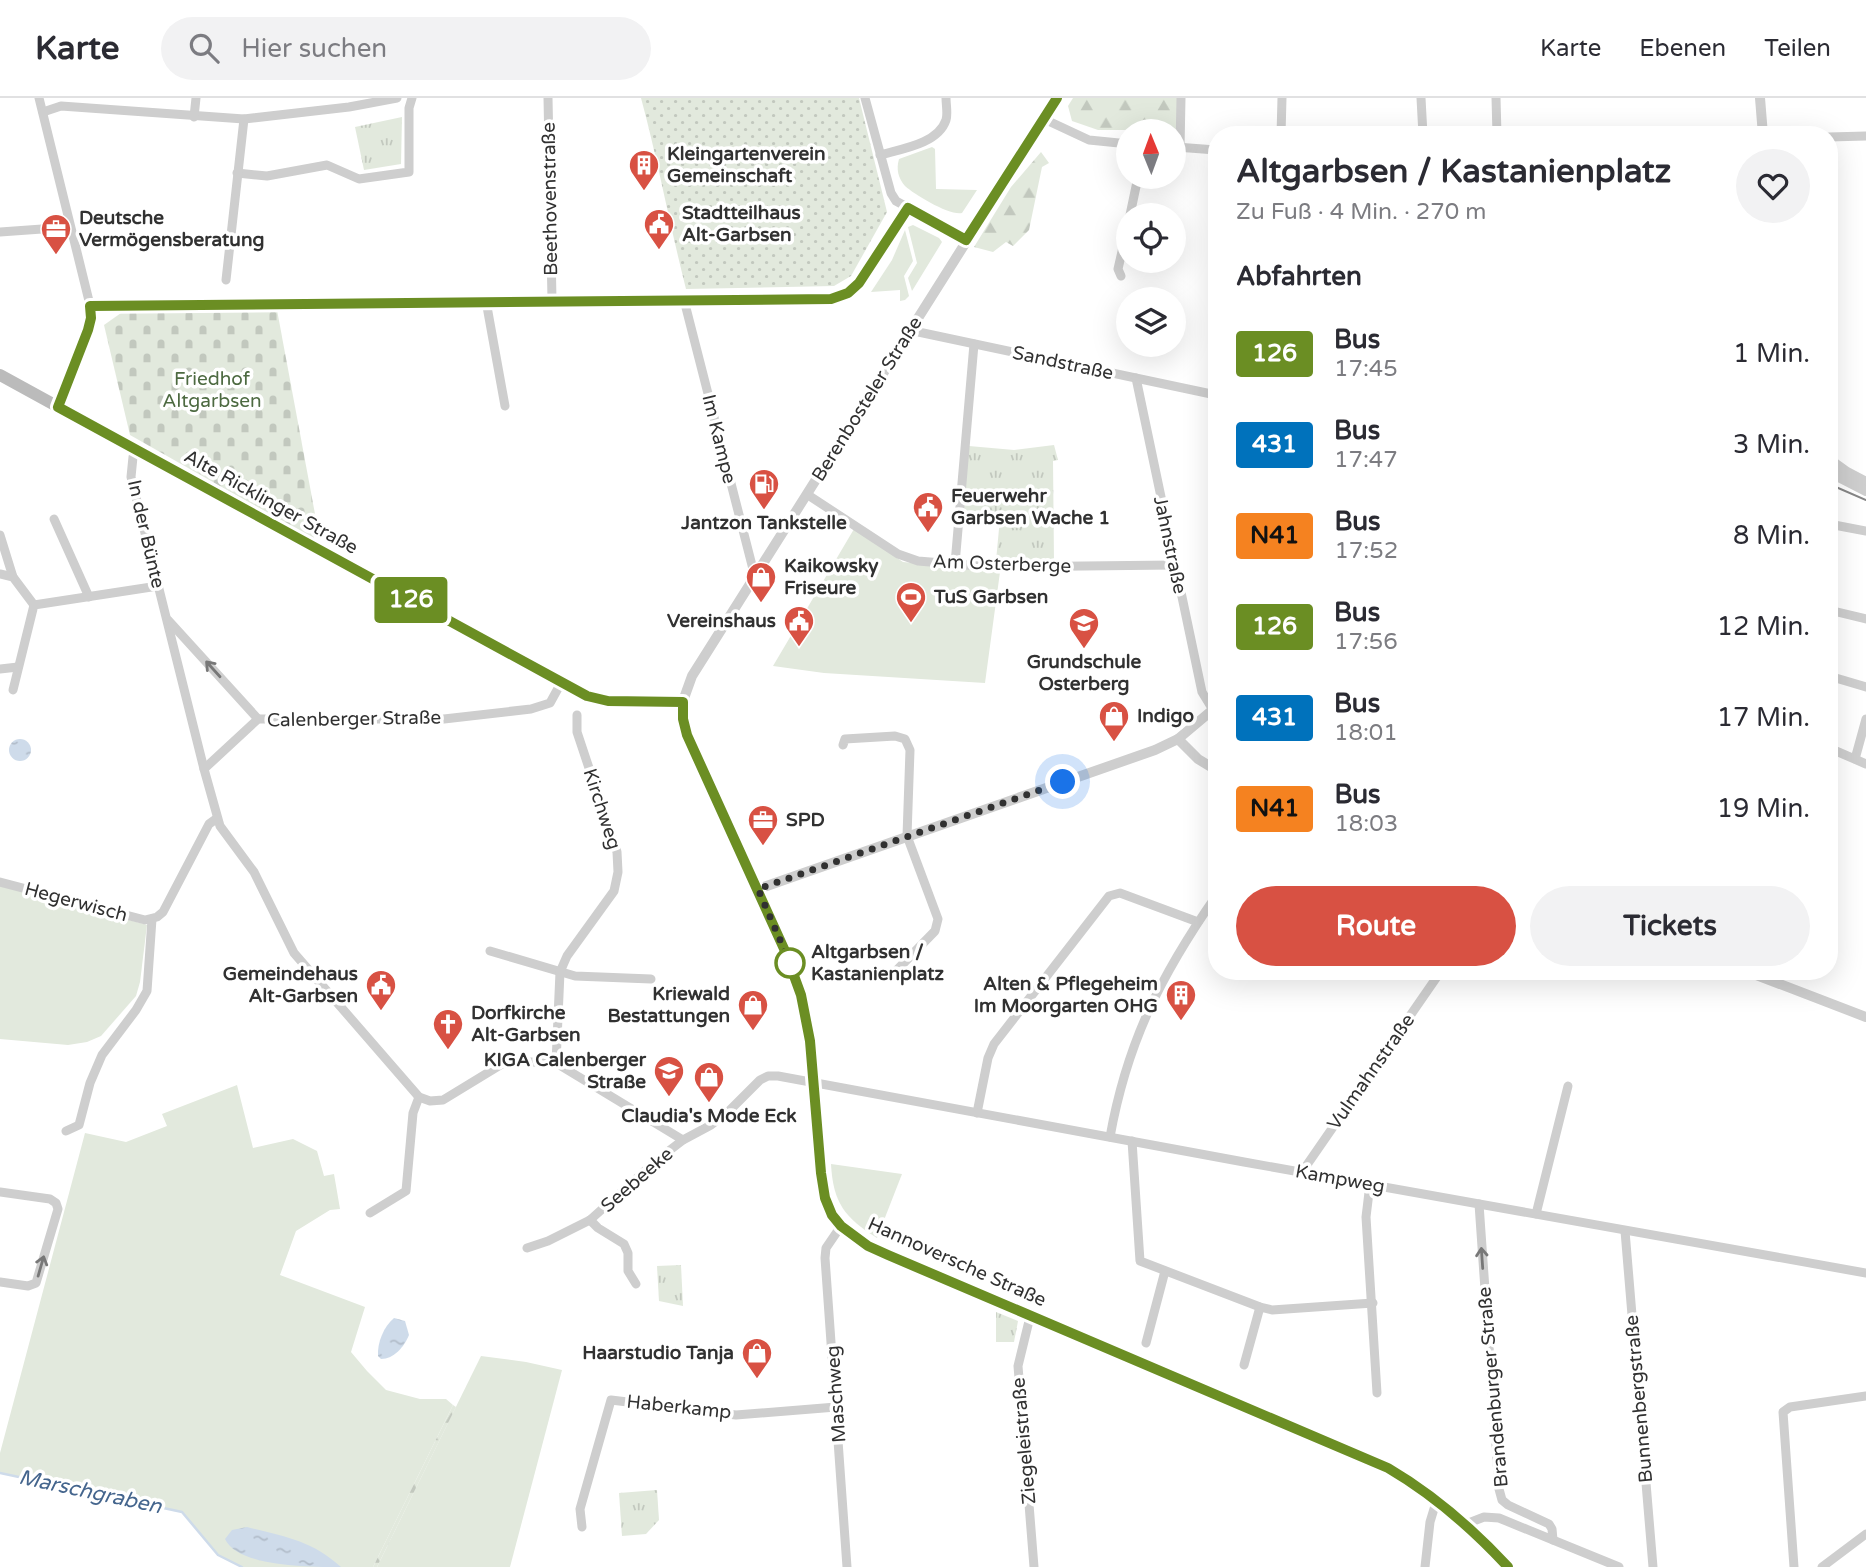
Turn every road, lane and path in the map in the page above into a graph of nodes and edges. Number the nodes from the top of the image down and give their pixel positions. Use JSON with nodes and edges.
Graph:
{"nodes":[{"id":1,"x":39,"y":98,"type":"edge"},
{"id":2,"x":196,"y":98,"type":"edge"},
{"id":3,"x":397,"y":98,"type":"edge"},
{"id":4,"x":412,"y":98,"type":"edge"},
{"id":5,"x":548,"y":98,"type":"edge"},
{"id":6,"x":864,"y":98,"type":"edge"},
{"id":7,"x":946,"y":98,"type":"edge"},
{"id":8,"x":1057,"y":98,"type":"edge"},
{"id":9,"x":1181,"y":98,"type":"edge"},
{"id":10,"x":1282,"y":98,"type":"edge"},
{"id":11,"x":1421,"y":98,"type":"edge"},
{"id":12,"x":1496,"y":98,"type":"edge"},
{"id":13,"x":1760,"y":98,"type":"edge"},
{"id":14,"x":43,"y":112,"type":"junction"},
{"id":15,"x":194,"y":117,"type":"junction"},
{"id":16,"x":244,"y":119,"type":"junction"},
{"id":17,"x":1044,"y":119,"type":"junction"},
{"id":18,"x":1179,"y":119,"type":"edge"},
{"id":19,"x":1282,"y":126,"type":"edge"},
{"id":20,"x":1423,"y":126,"type":"edge"},
{"id":21,"x":1497,"y":126,"type":"edge"},
{"id":22,"x":1762,"y":126,"type":"edge"},
{"id":23,"x":1866,"y":136,"type":"edge"},
{"id":24,"x":1838,"y":137,"type":"edge"},
{"id":25,"x":1116,"y":142,"type":"edge"},
{"id":26,"x":1186,"y":148,"type":"edge"},
{"id":27,"x":1208,"y":150,"type":"edge"},
{"id":28,"x":880,"y":155,"type":"junction"},
{"id":29,"x":237,"y":173,"type":"junction"},
{"id":30,"x":908,"y":208,"type":"junction"},
{"id":31,"x":70,"y":227,"type":"junction"},
{"id":32,"x":0,"y":232,"type":"edge"},
{"id":33,"x":966,"y":240,"type":"junction"},
{"id":34,"x":1120,"y":273,"type":"edge"},
{"id":35,"x":1121,"y":276,"type":"dead end"},
{"id":36,"x":226,"y":280,"type":"dead end"},
{"id":37,"x":552,"y":300,"type":"junction"},
{"id":38,"x":684,"y":300,"type":"junction"},
{"id":39,"x":486,"y":301,"type":"junction"},
{"id":40,"x":90,"y":306,"type":"junction"},
{"id":41,"x":909,"y":330,"type":"junction"},
{"id":42,"x":974,"y":344,"type":"junction"},
{"id":43,"x":0,"y":375,"type":"edge"},
{"id":44,"x":1136,"y":378,"type":"junction"},
{"id":45,"x":1208,"y":393,"type":"edge"},
{"id":46,"x":505,"y":406,"type":"dead end"},
{"id":47,"x":58,"y":407,"type":"junction"},
{"id":48,"x":137,"y":450,"type":"junction"},
{"id":49,"x":1838,"y":466,"type":"edge"},
{"id":50,"x":1838,"y":477,"type":"edge"},
{"id":51,"x":1866,"y":482,"type":"edge"},
{"id":52,"x":1866,"y":491,"type":"edge"},
{"id":53,"x":807,"y":495,"type":"junction"},
{"id":54,"x":54,"y":519,"type":"dead end"},
{"id":55,"x":1838,"y":526,"type":"edge"},
{"id":56,"x":1866,"y":531,"type":"edge"},
{"id":57,"x":0,"y":535,"type":"edge"},
{"id":58,"x":955,"y":564,"type":"junction"},
{"id":59,"x":1174,"y":565,"type":"junction"},
{"id":60,"x":0,"y":574,"type":"edge"},
{"id":61,"x":13,"y":577,"type":"junction"},
{"id":62,"x":754,"y":577,"type":"junction"},
{"id":63,"x":158,"y":586,"type":"junction"},
{"id":64,"x":89,"y":597,"type":"junction"},
{"id":65,"x":34,"y":605,"type":"junction"},
{"id":66,"x":1838,"y":612,"type":"edge"},
{"id":67,"x":167,"y":618,"type":"junction"},
{"id":68,"x":1866,"y":619,"type":"edge"},
{"id":69,"x":18,"y":667,"type":"junction"},
{"id":70,"x":0,"y":669,"type":"edge"},
{"id":71,"x":1838,"y":679,"type":"edge"},
{"id":72,"x":561,"y":683,"type":"junction"},
{"id":73,"x":1866,"y":687,"type":"edge"},
{"id":74,"x":13,"y":691,"type":"dead end"},
{"id":75,"x":1208,"y":700,"type":"edge"},
{"id":76,"x":683,"y":702,"type":"junction"},
{"id":77,"x":1208,"y":713,"type":"edge"},
{"id":78,"x":578,"y":715,"type":"dead end"},
{"id":79,"x":258,"y":719,"type":"junction"},
{"id":80,"x":1866,"y":719,"type":"edge"},
{"id":81,"x":1178,"y":738,"type":"junction"},
{"id":82,"x":843,"y":745,"type":"dead end"},
{"id":83,"x":1838,"y":752,"type":"edge"},
{"id":84,"x":1855,"y":759,"type":"junction"},
{"id":85,"x":1866,"y":764,"type":"edge"},
{"id":86,"x":1208,"y":766,"type":"edge"},
{"id":87,"x":204,"y":769,"type":"junction"},
{"id":88,"x":216,"y":819,"type":"junction"},
{"id":89,"x":908,"y":836,"type":"junction"},
{"id":90,"x":0,"y":882,"type":"edge"},
{"id":91,"x":758,"y":889,"type":"junction"},
{"id":92,"x":1208,"y":908,"type":"edge"},
{"id":93,"x":152,"y":919,"type":"junction"},
{"id":94,"x":1198,"y":922,"type":"junction"},
{"id":95,"x":490,"y":951,"type":"dead end"},
{"id":96,"x":561,"y":972,"type":"junction"},
{"id":97,"x":893,"y":975,"type":"dead end"},
{"id":98,"x":651,"y":979,"type":"dead end"},
{"id":99,"x":1435,"y":980,"type":"edge"},
{"id":100,"x":1769,"y":980,"type":"edge"},
{"id":101,"x":1866,"y":1017,"type":"edge"},
{"id":102,"x":556,"y":1063,"type":"junction"},
{"id":103,"x":814,"y":1083,"type":"junction"},
{"id":104,"x":1568,"y":1086,"type":"dead end"},
{"id":105,"x":419,"y":1097,"type":"junction"},
{"id":106,"x":977,"y":1113,"type":"junction"},
{"id":107,"x":66,"y":1131,"type":"dead end"},
{"id":108,"x":1110,"y":1138,"type":"junction"},
{"id":109,"x":683,"y":1140,"type":"junction"},
{"id":110,"x":1132,"y":1142,"type":"junction"},
{"id":111,"x":1302,"y":1172,"type":"junction"},
{"id":112,"x":1370,"y":1184,"type":"junction"},
{"id":113,"x":0,"y":1192,"type":"edge"},
{"id":114,"x":1479,"y":1204,"type":"junction"},
{"id":115,"x":370,"y":1213,"type":"dead end"},
{"id":116,"x":1536,"y":1214,"type":"junction"},
{"id":117,"x":590,"y":1220,"type":"junction"},
{"id":118,"x":841,"y":1226,"type":"junction"},
{"id":119,"x":1625,"y":1231,"type":"junction"},
{"id":120,"x":527,"y":1248,"type":"dead end"},
{"id":121,"x":1165,"y":1271,"type":"junction"},
{"id":122,"x":1866,"y":1273,"type":"edge"},
{"id":123,"x":0,"y":1282,"type":"edge"},
{"id":124,"x":636,"y":1284,"type":"dead end"},
{"id":125,"x":1373,"y":1303,"type":"junction"},
{"id":126,"x":1260,"y":1307,"type":"junction"},
{"id":127,"x":1030,"y":1317,"type":"junction"},
{"id":128,"x":1146,"y":1343,"type":"dead end"},
{"id":129,"x":1244,"y":1365,"type":"dead end"},
{"id":130,"x":1377,"y":1393,"type":"dead end"},
{"id":131,"x":1866,"y":1396,"type":"edge"},
{"id":132,"x":836,"y":1407,"type":"junction"},
{"id":133,"x":1437,"y":1499,"type":"junction"},
{"id":134,"x":1466,"y":1524,"type":"junction"},
{"id":135,"x":582,"y":1527,"type":"dead end"},
{"id":136,"x":1866,"y":1534,"type":"edge"},
{"id":137,"x":1553,"y":1540,"type":"junction"},
{"id":138,"x":847,"y":1567,"type":"edge"},
{"id":139,"x":1034,"y":1567,"type":"edge"},
{"id":140,"x":1425,"y":1567,"type":"edge"},
{"id":141,"x":1508,"y":1567,"type":"edge"},
{"id":142,"x":1619,"y":1567,"type":"edge"},
{"id":143,"x":1653,"y":1567,"type":"edge"},
{"id":144,"x":1794,"y":1567,"type":"edge"},
{"id":145,"x":1822,"y":1567,"type":"edge"}],
"edges":[{"from":1,"to":14,"type":"street"},
{"from":2,"to":15,"type":"street"},
{"from":3,"to":16,"type":"street"},
{"from":4,"to":29,"type":"street"},
{"from":5,"to":37,"type":"street","name":"Beethovenstraße"},
{"from":6,"to":28,"type":"street"},
{"from":7,"to":28,"type":"street"},
{"from":8,"to":17,"type":"street","name":"Berenbosteler Straße"},
{"from":9,"to":18,"type":"street"},
{"from":10,"to":19,"type":"street"},
{"from":11,"to":20,"type":"street"},
{"from":12,"to":21,"type":"street"},
{"from":13,"to":22,"type":"street"},
{"from":14,"to":15,"type":"street"},
{"from":14,"to":31,"type":"street"},
{"from":15,"to":16,"type":"street"},
{"from":16,"to":29,"type":"street"},
{"from":17,"to":25,"type":"street"},
{"from":17,"to":33,"type":"street","name":"Berenbosteler Straße"},
{"from":23,"to":24,"type":"street"},
{"from":26,"to":27,"type":"street"},
{"from":28,"to":30,"type":"street"},
{"from":29,"to":36,"type":"street"},
{"from":30,"to":33,"type":"street"},
{"from":30,"to":38,"type":"street"},
{"from":31,"to":32,"type":"street"},
{"from":31,"to":40,"type":"street"},
{"from":33,"to":41,"type":"street","name":"Berenbosteler Straße"},
{"from":34,"to":35,"type":"street"},
{"from":37,"to":38,"type":"street"},
{"from":37,"to":39,"type":"street"},
{"from":38,"to":62,"type":"street","name":"Im Kampe"},
{"from":39,"to":40,"type":"street"},
{"from":39,"to":46,"type":"street"},
{"from":40,"to":47,"type":"street"},
{"from":41,"to":42,"type":"street","name":"Sandstraße"},
{"from":41,"to":53,"type":"street","name":"Berenbosteler Straße"},
{"from":42,"to":44,"type":"street","name":"Sandstraße"},
{"from":42,"to":58,"type":"street"},
{"from":43,"to":47,"type":"main road","name":"Alte Ricklinger Straße"},
{"from":44,"to":45,"type":"street","name":"Sandstraße"},
{"from":44,"to":59,"type":"street","name":"Jahnstraße"},
{"from":47,"to":48,"type":"main road","name":"Alte Ricklinger Straße"},
{"from":48,"to":63,"type":"street","name":"In der Bünte"},
{"from":48,"to":72,"type":"main road","name":"Alte Ricklinger Straße"},
{"from":49,"to":51,"type":"street"},
{"from":50,"to":52,"type":"street"},
{"from":53,"to":58,"type":"street","name":"Am Osterberge"},
{"from":53,"to":62,"type":"street","name":"Berenbosteler Straße"},
{"from":54,"to":64,"type":"street"},
{"from":55,"to":56,"type":"street"},
{"from":57,"to":61,"type":"street"},
{"from":58,"to":59,"type":"street","name":"Am Osterberge"},
{"from":59,"to":75,"type":"street","name":"Jahnstraße"},
{"from":60,"to":61,"type":"street"},
{"from":61,"to":65,"type":"street"},
{"from":62,"to":76,"type":"street","name":"Berenbosteler Straße"},
{"from":63,"to":64,"type":"street"},
{"from":63,"to":67,"type":"street","name":"In der Bünte"},
{"from":64,"to":65,"type":"street"},
{"from":65,"to":69,"type":"street"},
{"from":66,"to":68,"type":"street"},
{"from":79,"to":67,"type":"street","name":"In der Bünte","one_way":true},
{"from":67,"to":87,"type":"street","name":"In der Bünte"},
{"from":69,"to":70,"type":"street"},
{"from":69,"to":74,"type":"street"},
{"from":71,"to":73,"type":"street"},
{"from":72,"to":76,"type":"main road","name":"Alte Ricklinger Straße"},
{"from":72,"to":79,"type":"street","name":"Calenberger Straße"},
{"from":76,"to":91,"type":"main road","name":"Hannoversche Straße"},
{"from":77,"to":81,"type":"street"},
{"from":78,"to":96,"type":"street","name":"Kirchweg"},
{"from":79,"to":87,"type":"street","name":"Calenberger Straße"},
{"from":80,"to":84,"type":"street"},
{"from":81,"to":86,"type":"street"},
{"from":81,"to":89,"type":"street"},
{"from":82,"to":89,"type":"street"},
{"from":83,"to":84,"type":"street"},
{"from":84,"to":85,"type":"street"},
{"from":87,"to":88,"type":"street"},
{"from":88,"to":93,"type":"street","name":"Hegerwisch"},
{"from":88,"to":105,"type":"street"},
{"from":89,"to":91,"type":"street"},
{"from":89,"to":97,"type":"street"},
{"from":90,"to":93,"type":"street","name":"Hegerwisch"},
{"from":91,"to":103,"type":"main road","name":"Hannoversche Straße"},
{"from":92,"to":94,"type":"street"},
{"from":93,"to":107,"type":"street","name":"Hegerwisch"},
{"from":94,"to":106,"type":"street"},
{"from":94,"to":108,"type":"street"},
{"from":95,"to":96,"type":"street"},
{"from":96,"to":98,"type":"street"},
{"from":96,"to":102,"type":"street","name":"Kirchweg"},
{"from":99,"to":111,"type":"street","name":"Vulmahnstraße"},
{"from":100,"to":101,"type":"street"},
{"from":102,"to":105,"type":"street"},
{"from":102,"to":109,"type":"street"},
{"from":103,"to":106,"type":"street","name":"Kampweg"},
{"from":103,"to":109,"type":"street"},
{"from":103,"to":118,"type":"main road","name":"Hannoversche Straße"},
{"from":104,"to":116,"type":"street"},
{"from":105,"to":115,"type":"street"},
{"from":106,"to":108,"type":"street","name":"Kampweg"},
{"from":108,"to":110,"type":"street","name":"Kampweg"},
{"from":109,"to":117,"type":"street","name":"Seebeeke"},
{"from":110,"to":111,"type":"street","name":"Kampweg"},
{"from":110,"to":121,"type":"street"},
{"from":111,"to":112,"type":"street","name":"Kampweg"},
{"from":112,"to":114,"type":"street","name":"Kampweg"},
{"from":112,"to":125,"type":"street"},
{"from":123,"to":113,"type":"street","one_way":true},
{"from":114,"to":116,"type":"street","name":"Kampweg"},
{"from":137,"to":114,"type":"street","name":"Brandenburger Straße","one_way":true},
{"from":116,"to":119,"type":"street","name":"Kampweg"},
{"from":117,"to":120,"type":"street","name":"Seebeeke"},
{"from":117,"to":124,"type":"street","name":"Seebeeke"},
{"from":118,"to":127,"type":"main road","name":"Hannoversche Straße"},
{"from":118,"to":132,"type":"street","name":"Maschweg"},
{"from":119,"to":122,"type":"street","name":"Kampweg"},
{"from":119,"to":143,"type":"street","name":"Bunnenbergstraße"},
{"from":121,"to":126,"type":"street"},
{"from":121,"to":128,"type":"street"},
{"from":125,"to":126,"type":"street"},
{"from":125,"to":130,"type":"street"},
{"from":126,"to":129,"type":"street"},
{"from":127,"to":133,"type":"main road","name":"Hannoversche Straße"},
{"from":127,"to":139,"type":"street","name":"Ziegeleistraße"},
{"from":131,"to":144,"type":"street"},
{"from":132,"to":135,"type":"street","name":"Haberkamp"},
{"from":132,"to":138,"type":"street","name":"Maschweg"},
{"from":133,"to":134,"type":"main road","name":"Hannoversche Straße"},
{"from":133,"to":140,"type":"street"},
{"from":134,"to":137,"type":"street"},
{"from":134,"to":141,"type":"main road","name":"Hannoversche Straße"},
{"from":136,"to":145,"type":"street"},
{"from":137,"to":142,"type":"street"}]}
